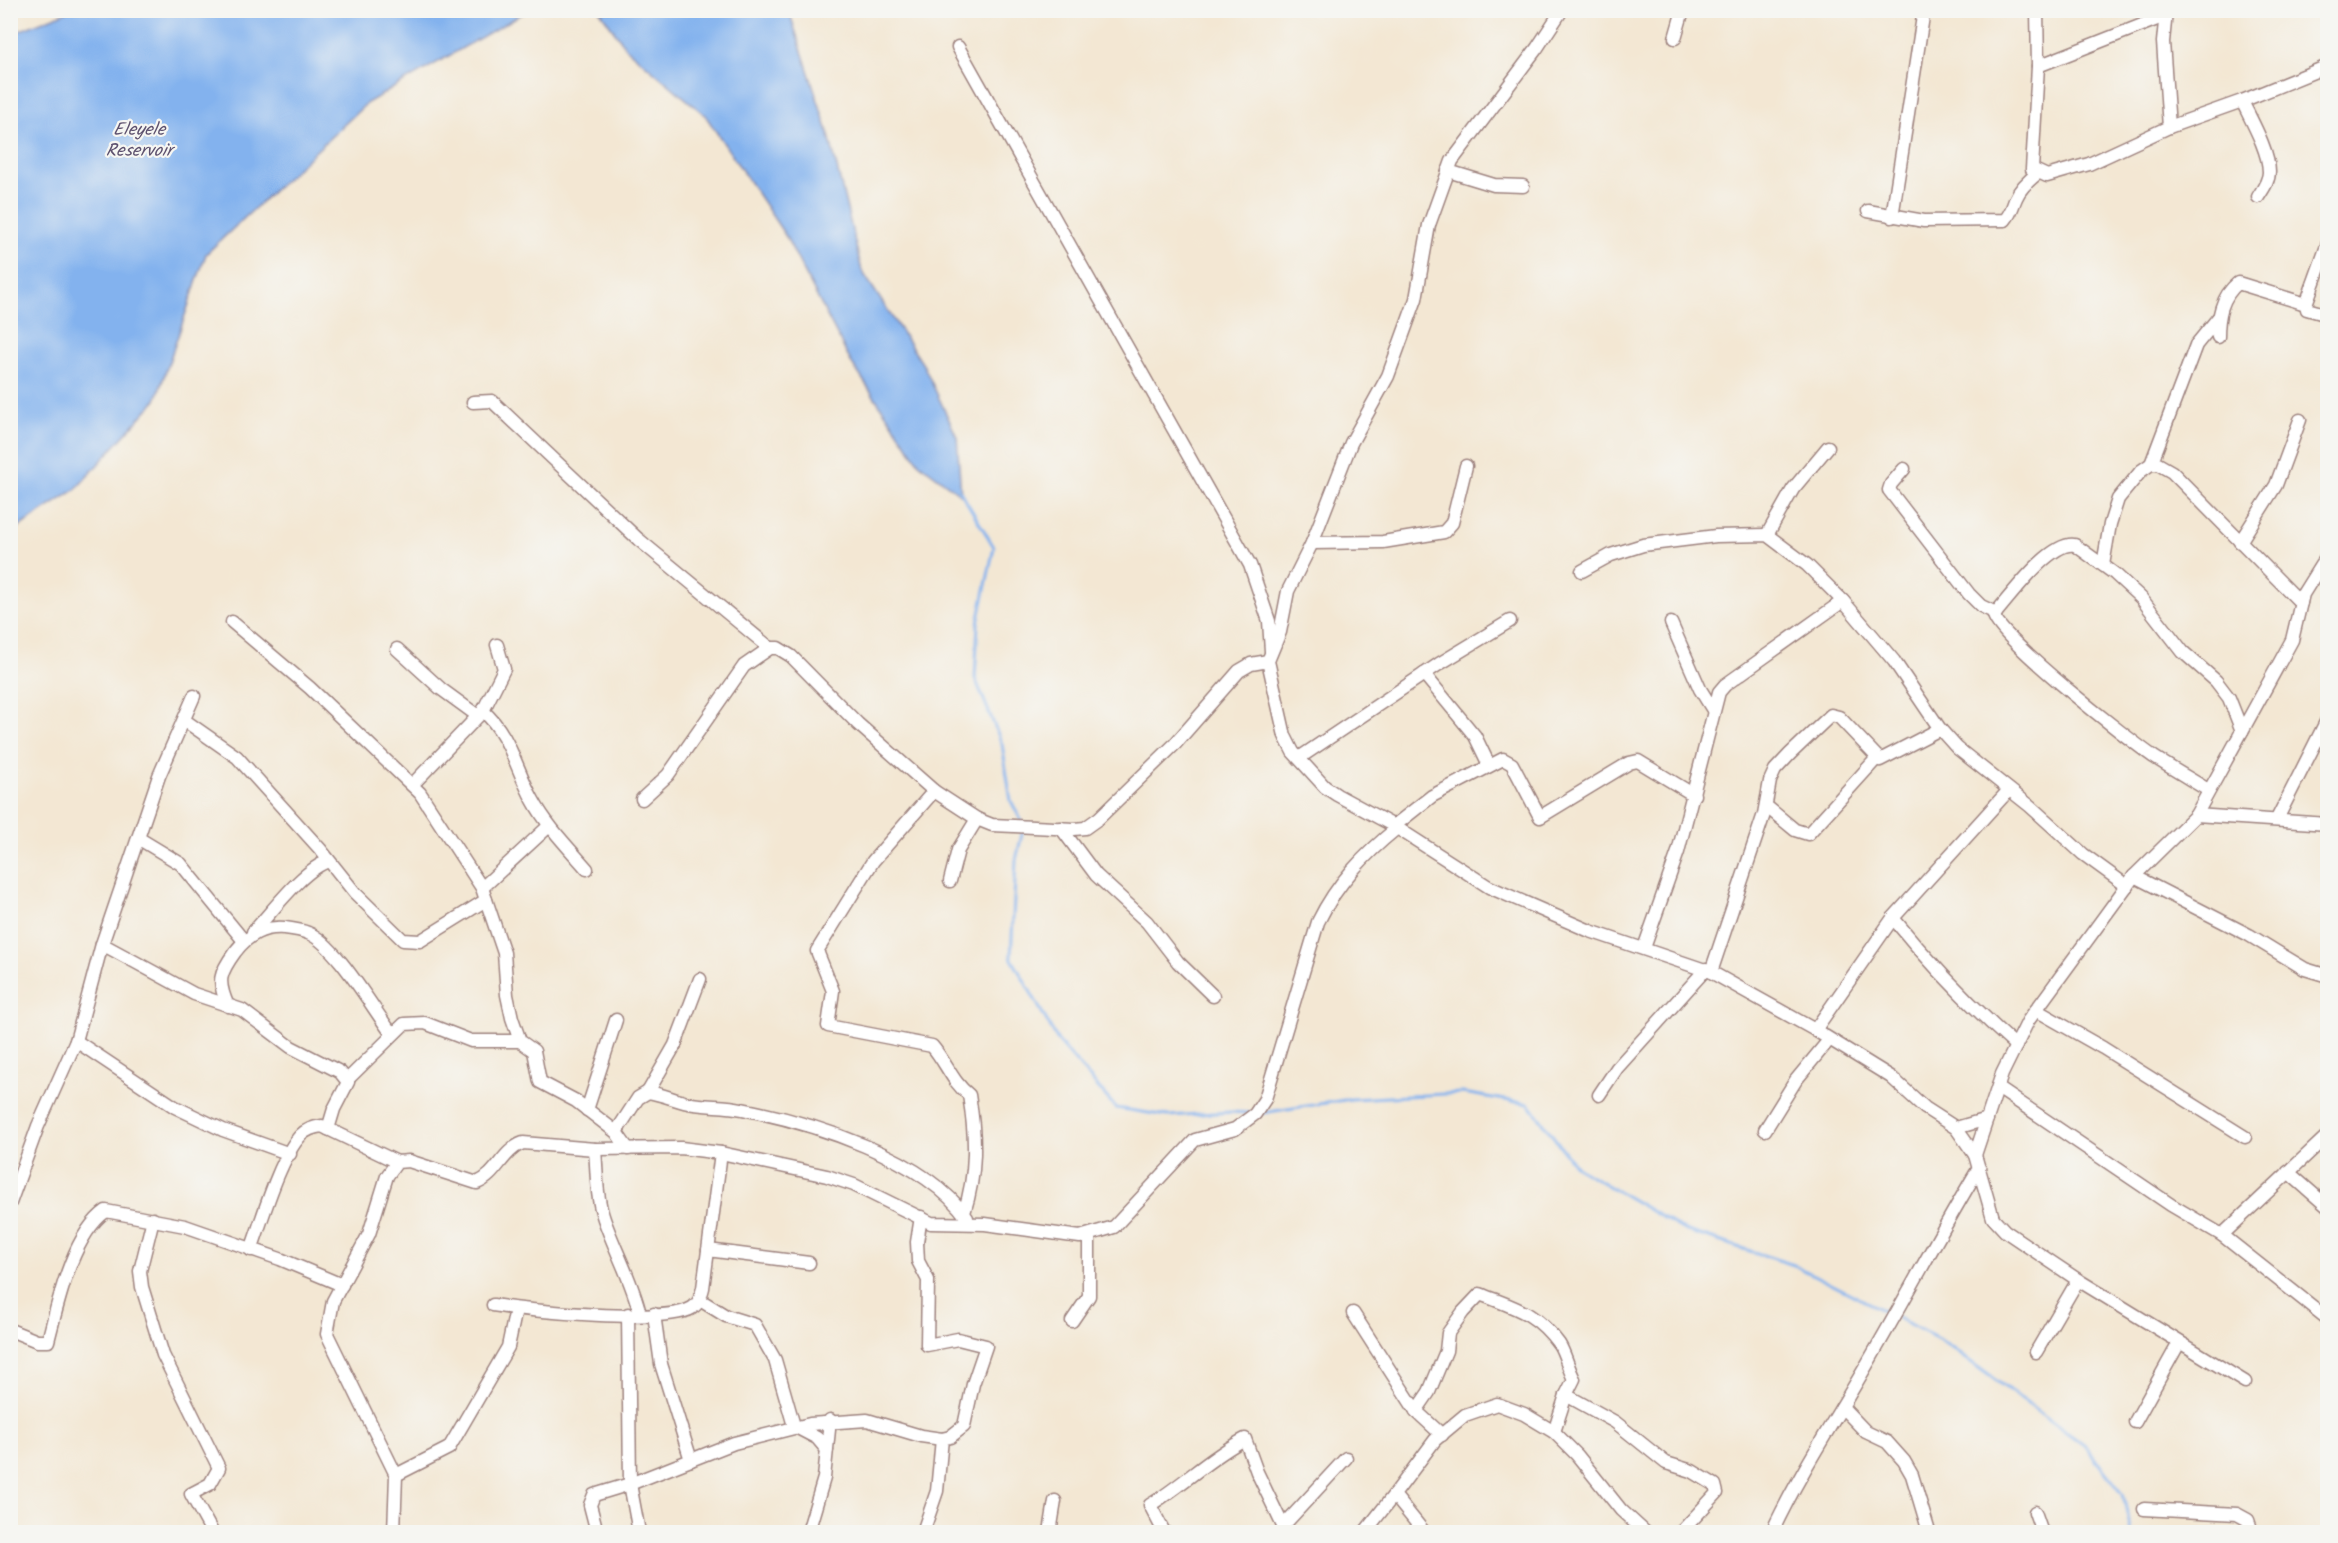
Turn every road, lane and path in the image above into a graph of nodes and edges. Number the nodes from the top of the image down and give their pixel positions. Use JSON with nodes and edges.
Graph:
{"nodes":[{"id":1,"x":1562,"y":10,"type":"edge"},
{"id":2,"x":1683,"y":10,"type":"edge"},
{"id":3,"x":1924,"y":10,"type":"edge"},
{"id":4,"x":2037,"y":10,"type":"edge"},
{"id":5,"x":2166,"y":13,"type":"edge"},
{"id":6,"x":1675,"y":38,"type":"dead end"},
{"id":7,"x":957,"y":47,"type":"dead end"},
{"id":8,"x":2038,"y":66,"type":"junction"},
{"id":9,"x":2328,"y":66,"type":"edge"},
{"id":10,"x":2242,"y":101,"type":"junction"},
{"id":11,"x":2169,"y":127,"type":"junction"},
{"id":12,"x":1448,"y":171,"type":"junction"},
{"id":13,"x":2038,"y":173,"type":"junction"},
{"id":14,"x":1523,"y":186,"type":"dead end"},
{"id":15,"x":2258,"y":197,"type":"dead end"},
{"id":16,"x":1868,"y":211,"type":"dead end"},
{"id":17,"x":1892,"y":217,"type":"junction"},
{"id":18,"x":2328,"y":243,"type":"edge"},
{"id":19,"x":2306,"y":304,"type":"junction"},
{"id":20,"x":2328,"y":315,"type":"edge"},
{"id":21,"x":2218,"y":318,"type":"junction"},
{"id":22,"x":2218,"y":337,"type":"dead end"},
{"id":23,"x":473,"y":402,"type":"dead end"},
{"id":24,"x":2300,"y":420,"type":"dead end"},
{"id":25,"x":1828,"y":447,"type":"dead end"},
{"id":26,"x":2151,"y":464,"type":"junction"},
{"id":27,"x":1466,"y":466,"type":"dead end"},
{"id":28,"x":1904,"y":469,"type":"dead end"},
{"id":29,"x":1767,"y":535,"type":"junction"},
{"id":30,"x":2240,"y":542,"type":"junction"},
{"id":31,"x":1312,"y":543,"type":"junction"},
{"id":32,"x":2328,"y":554,"type":"edge"},
{"id":33,"x":2103,"y":565,"type":"junction"},
{"id":34,"x":1582,"y":571,"type":"dead end"},
{"id":35,"x":2308,"y":586,"type":"junction"},
{"id":36,"x":2289,"y":591,"type":"junction"},
{"id":37,"x":1843,"y":601,"type":"junction"},
{"id":38,"x":2301,"y":603,"type":"junction"},
{"id":39,"x":1996,"y":613,"type":"junction"},
{"id":40,"x":1510,"y":621,"type":"dead end"},
{"id":41,"x":232,"y":622,"type":"dead end"},
{"id":42,"x":1671,"y":623,"type":"dead end"},
{"id":43,"x":497,"y":645,"type":"dead end"},
{"id":44,"x":770,"y":648,"type":"junction"},
{"id":45,"x":397,"y":649,"type":"dead end"},
{"id":46,"x":1270,"y":657,"type":"junction"},
{"id":47,"x":1424,"y":674,"type":"junction"},
{"id":48,"x":194,"y":696,"type":"dead end"},
{"id":49,"x":1713,"y":710,"type":"junction"},
{"id":50,"x":481,"y":714,"type":"junction"},
{"id":51,"x":2328,"y":718,"type":"edge"},
{"id":52,"x":184,"y":720,"type":"junction"},
{"id":53,"x":1940,"y":729,"type":"junction"},
{"id":54,"x":2242,"y":731,"type":"junction"},
{"id":55,"x":1299,"y":758,"type":"junction"},
{"id":56,"x":1877,"y":758,"type":"junction"},
{"id":57,"x":1489,"y":765,"type":"junction"},
{"id":58,"x":412,"y":785,"type":"junction"},
{"id":59,"x":2009,"y":790,"type":"junction"},
{"id":60,"x":2208,"y":790,"type":"junction"},
{"id":61,"x":934,"y":791,"type":"junction"},
{"id":62,"x":1694,"y":795,"type":"junction"},
{"id":63,"x":642,"y":799,"type":"dead end"},
{"id":64,"x":1766,"y":806,"type":"junction"},
{"id":65,"x":2196,"y":814,"type":"junction"},
{"id":66,"x":977,"y":819,"type":"junction"},
{"id":67,"x":2277,"y":819,"type":"junction"},
{"id":68,"x":2328,"y":824,"type":"edge"},
{"id":69,"x":549,"y":826,"type":"junction"},
{"id":70,"x":1396,"y":827,"type":"junction"},
{"id":71,"x":1061,"y":828,"type":"junction"},
{"id":72,"x":138,"y":838,"type":"junction"},
{"id":73,"x":329,"y":861,"type":"junction"},
{"id":74,"x":587,"y":869,"type":"dead end"},
{"id":75,"x":950,"y":881,"type":"dead end"},
{"id":76,"x":2130,"y":881,"type":"junction"},
{"id":77,"x":482,"y":888,"type":"junction"},
{"id":78,"x":486,"y":900,"type":"junction"},
{"id":79,"x":1893,"y":918,"type":"junction"},
{"id":80,"x":247,"y":938,"type":"junction"},
{"id":81,"x":102,"y":944,"type":"junction"},
{"id":82,"x":1644,"y":948,"type":"junction"},
{"id":83,"x":1708,"y":970,"type":"junction"},
{"id":84,"x":2328,"y":976,"type":"edge"},
{"id":85,"x":700,"y":979,"type":"dead end"},
{"id":86,"x":1213,"y":996,"type":"dead end"},
{"id":87,"x":228,"y":1006,"type":"junction"},
{"id":88,"x":2036,"y":1010,"type":"junction"},
{"id":89,"x":616,"y":1020,"type":"dead end"},
{"id":90,"x":1815,"y":1030,"type":"junction"},
{"id":91,"x":392,"y":1034,"type":"junction"},
{"id":92,"x":1829,"y":1040,"type":"junction"},
{"id":93,"x":76,"y":1041,"type":"junction"},
{"id":94,"x":520,"y":1041,"type":"junction"},
{"id":95,"x":2016,"y":1046,"type":"junction"},
{"id":96,"x":347,"y":1080,"type":"junction"},
{"id":97,"x":1998,"y":1088,"type":"junction"},
{"id":98,"x":648,"y":1092,"type":"junction"},
{"id":99,"x":1599,"y":1095,"type":"dead end"},
{"id":100,"x":587,"y":1110,"type":"junction"},
{"id":101,"x":1987,"y":1119,"type":"junction"},
{"id":102,"x":1956,"y":1128,"type":"junction"},
{"id":103,"x":328,"y":1129,"type":"junction"},
{"id":104,"x":1765,"y":1130,"type":"dead end"},
{"id":105,"x":616,"y":1132,"type":"junction"},
{"id":106,"x":2328,"y":1135,"type":"edge"},
{"id":107,"x":2245,"y":1137,"type":"dead end"},
{"id":108,"x":595,"y":1149,"type":"junction"},
{"id":109,"x":628,"y":1149,"type":"junction"},
{"id":110,"x":721,"y":1153,"type":"junction"},
{"id":111,"x":290,"y":1154,"type":"junction"},
{"id":112,"x":1975,"y":1155,"type":"junction"},
{"id":113,"x":396,"y":1162,"type":"junction"},
{"id":114,"x":1979,"y":1167,"type":"junction"},
{"id":115,"x":2288,"y":1172,"type":"junction"},
{"id":116,"x":10,"y":1203,"type":"edge"},
{"id":117,"x":2328,"y":1207,"type":"edge"},
{"id":118,"x":921,"y":1217,"type":"junction"},
{"id":119,"x":153,"y":1219,"type":"junction"},
{"id":120,"x":968,"y":1219,"type":"junction"},
{"id":121,"x":1089,"y":1235,"type":"junction"},
{"id":122,"x":2222,"y":1235,"type":"junction"},
{"id":123,"x":251,"y":1250,"type":"junction"},
{"id":124,"x":708,"y":1250,"type":"junction"},
{"id":125,"x":809,"y":1263,"type":"dead end"},
{"id":126,"x":2078,"y":1280,"type":"junction"},
{"id":127,"x":342,"y":1285,"type":"junction"},
{"id":128,"x":700,"y":1300,"type":"junction"},
{"id":129,"x":493,"y":1305,"type":"dead end"},
{"id":130,"x":516,"y":1309,"type":"junction"},
{"id":131,"x":1353,"y":1313,"type":"dead end"},
{"id":132,"x":634,"y":1314,"type":"junction"},
{"id":133,"x":654,"y":1314,"type":"junction"},
{"id":134,"x":2328,"y":1319,"type":"edge"},
{"id":135,"x":1072,"y":1321,"type":"dead end"},
{"id":136,"x":10,"y":1330,"type":"edge"},
{"id":137,"x":2179,"y":1343,"type":"junction"},
{"id":138,"x":2036,"y":1352,"type":"dead end"},
{"id":139,"x":2245,"y":1382,"type":"dead end"},
{"id":140,"x":1566,"y":1395,"type":"junction"},
{"id":141,"x":1842,"y":1407,"type":"junction"},
{"id":142,"x":1416,"y":1411,"type":"junction"},
{"id":143,"x":830,"y":1420,"type":"junction"},
{"id":144,"x":2135,"y":1422,"type":"dead end"},
{"id":145,"x":794,"y":1426,"type":"junction"},
{"id":146,"x":1554,"y":1432,"type":"junction"},
{"id":147,"x":1442,"y":1434,"type":"junction"},
{"id":148,"x":942,"y":1440,"type":"junction"},
{"id":149,"x":827,"y":1450,"type":"junction"},
{"id":150,"x":1346,"y":1458,"type":"dead end"},
{"id":151,"x":691,"y":1460,"type":"junction"},
{"id":152,"x":396,"y":1475,"type":"junction"},
{"id":153,"x":630,"y":1484,"type":"junction"},
{"id":154,"x":1395,"y":1495,"type":"junction"},
{"id":155,"x":1055,"y":1501,"type":"dead end"},
{"id":156,"x":2144,"y":1509,"type":"dead end"},
{"id":157,"x":2035,"y":1512,"type":"dead end"},
{"id":158,"x":1284,"y":1529,"type":"edge"},
{"id":159,"x":212,"y":1533,"type":"edge"},
{"id":160,"x":394,"y":1533,"type":"edge"},
{"id":161,"x":597,"y":1533,"type":"edge"},
{"id":162,"x":639,"y":1533,"type":"edge"},
{"id":163,"x":808,"y":1533,"type":"edge"},
{"id":164,"x":923,"y":1533,"type":"edge"},
{"id":165,"x":1050,"y":1533,"type":"edge"},
{"id":166,"x":1164,"y":1533,"type":"edge"},
{"id":167,"x":1365,"y":1533,"type":"edge"},
{"id":168,"x":1424,"y":1533,"type":"edge"},
{"id":169,"x":1645,"y":1533,"type":"edge"},
{"id":170,"x":1681,"y":1533,"type":"edge"},
{"id":171,"x":1772,"y":1533,"type":"edge"},
{"id":172,"x":1929,"y":1533,"type":"edge"},
{"id":173,"x":2042,"y":1533,"type":"edge"},
{"id":174,"x":2252,"y":1533,"type":"edge"}],
"edges":[{"from":1,"to":12,"type":"street"},
{"from":2,"to":6,"type":"street"},
{"from":3,"to":17,"type":"street"},
{"from":4,"to":8,"type":"street"},
{"from":5,"to":8,"type":"street"},
{"from":5,"to":11,"type":"street"},
{"from":7,"to":46,"type":"street"},
{"from":8,"to":13,"type":"street"},
{"from":9,"to":10,"type":"street"},
{"from":10,"to":11,"type":"street"},
{"from":10,"to":15,"type":"street"},
{"from":11,"to":13,"type":"street"},
{"from":12,"to":14,"type":"street"},
{"from":12,"to":31,"type":"street"},
{"from":13,"to":17,"type":"street"},
{"from":16,"to":17,"type":"street"},
{"from":18,"to":19,"type":"street"},
{"from":19,"to":20,"type":"street"},
{"from":19,"to":21,"type":"street"},
{"from":21,"to":22,"type":"street"},
{"from":21,"to":26,"type":"street"},
{"from":23,"to":44,"type":"street"},
{"from":24,"to":30,"type":"street"},
{"from":25,"to":29,"type":"street"},
{"from":26,"to":30,"type":"street"},
{"from":26,"to":33,"type":"street"},
{"from":27,"to":31,"type":"street"},
{"from":28,"to":39,"type":"street"},
{"from":29,"to":34,"type":"street"},
{"from":29,"to":37,"type":"street"},
{"from":30,"to":36,"type":"street"},
{"from":31,"to":46,"type":"street"},
{"from":32,"to":35,"type":"street"},
{"from":33,"to":39,"type":"street"},
{"from":33,"to":54,"type":"street"},
{"from":35,"to":36,"type":"street"},
{"from":35,"to":38,"type":"street"},
{"from":36,"to":38,"type":"street"},
{"from":37,"to":49,"type":"street"},
{"from":37,"to":53,"type":"street"},
{"from":38,"to":54,"type":"street"},
{"from":39,"to":60,"type":"street"},
{"from":40,"to":47,"type":"street"},
{"from":41,"to":58,"type":"street"},
{"from":42,"to":49,"type":"street"},
{"from":43,"to":50,"type":"street"},
{"from":44,"to":61,"type":"street"},
{"from":44,"to":63,"type":"street"},
{"from":45,"to":50,"type":"street"},
{"from":46,"to":55,"type":"street"},
{"from":46,"to":71,"type":"street"},
{"from":47,"to":55,"type":"street"},
{"from":47,"to":57,"type":"street"},
{"from":48,"to":52,"type":"street"},
{"from":49,"to":62,"type":"street"},
{"from":50,"to":58,"type":"street"},
{"from":50,"to":69,"type":"street"},
{"from":51,"to":67,"type":"street"},
{"from":52,"to":72,"type":"street"},
{"from":52,"to":73,"type":"street"},
{"from":53,"to":56,"type":"street"},
{"from":53,"to":59,"type":"street"},
{"from":54,"to":60,"type":"street"},
{"from":55,"to":70,"type":"street"},
{"from":56,"to":64,"type":"street"},
{"from":56,"to":64,"type":"street"},
{"from":57,"to":62,"type":"street"},
{"from":57,"to":70,"type":"street"},
{"from":58,"to":77,"type":"street"},
{"from":59,"to":76,"type":"street"},
{"from":59,"to":79,"type":"street"},
{"from":60,"to":65,"type":"street"},
{"from":61,"to":66,"type":"street"},
{"from":61,"to":120,"type":"street"},
{"from":62,"to":82,"type":"street"},
{"from":64,"to":83,"type":"street"},
{"from":65,"to":67,"type":"street"},
{"from":65,"to":76,"type":"street"},
{"from":66,"to":71,"type":"street"},
{"from":66,"to":75,"type":"street"},
{"from":67,"to":68,"type":"street"},
{"from":69,"to":74,"type":"street"},
{"from":69,"to":77,"type":"street"},
{"from":70,"to":82,"type":"street"},
{"from":70,"to":121,"type":"street"},
{"from":71,"to":86,"type":"street"},
{"from":72,"to":80,"type":"street"},
{"from":72,"to":81,"type":"street"},
{"from":73,"to":78,"type":"street"},
{"from":73,"to":80,"type":"street"},
{"from":76,"to":84,"type":"street"},
{"from":76,"to":88,"type":"street"},
{"from":77,"to":78,"type":"street"},
{"from":78,"to":94,"type":"street"},
{"from":79,"to":90,"type":"street"},
{"from":79,"to":95,"type":"street"},
{"from":80,"to":87,"type":"street"},
{"from":80,"to":91,"type":"street"},
{"from":81,"to":87,"type":"street"},
{"from":81,"to":93,"type":"street"},
{"from":82,"to":83,"type":"street"},
{"from":83,"to":90,"type":"street"},
{"from":83,"to":99,"type":"street"},
{"from":85,"to":98,"type":"street"},
{"from":87,"to":96,"type":"street"},
{"from":88,"to":95,"type":"street"},
{"from":88,"to":107,"type":"street"},
{"from":89,"to":100,"type":"street"},
{"from":90,"to":92,"type":"street"},
{"from":91,"to":94,"type":"street"},
{"from":91,"to":96,"type":"street"},
{"from":92,"to":102,"type":"street"},
{"from":92,"to":104,"type":"street"},
{"from":93,"to":111,"type":"street"},
{"from":93,"to":116,"type":"street"},
{"from":94,"to":100,"type":"street"},
{"from":95,"to":97,"type":"street"},
{"from":96,"to":103,"type":"street"},
{"from":97,"to":101,"type":"street"},
{"from":97,"to":122,"type":"street"},
{"from":98,"to":105,"type":"street"},
{"from":98,"to":120,"type":"street"},
{"from":100,"to":105,"type":"street"},
{"from":101,"to":102,"type":"street"},
{"from":101,"to":112,"type":"street"},
{"from":102,"to":112,"type":"street"},
{"from":103,"to":111,"type":"street"},
{"from":103,"to":113,"type":"street"},
{"from":105,"to":109,"type":"street"},
{"from":106,"to":115,"type":"street"},
{"from":108,"to":109,"type":"street"},
{"from":108,"to":113,"type":"street"},
{"from":108,"to":132,"type":"street"},
{"from":109,"to":110,"type":"street"},
{"from":110,"to":118,"type":"street"},
{"from":110,"to":124,"type":"street"},
{"from":111,"to":123,"type":"street"},
{"from":112,"to":114,"type":"street"},
{"from":113,"to":127,"type":"street"},
{"from":114,"to":126,"type":"street"},
{"from":114,"to":141,"type":"street"},
{"from":115,"to":117,"type":"street"},
{"from":115,"to":122,"type":"street"},
{"from":118,"to":120,"type":"street"},
{"from":118,"to":148,"type":"street"},
{"from":119,"to":123,"type":"street"},
{"from":119,"to":136,"type":"street"},
{"from":119,"to":159,"type":"street"},
{"from":120,"to":121,"type":"street"},
{"from":121,"to":135,"type":"street"},
{"from":122,"to":134,"type":"street"},
{"from":123,"to":127,"type":"street"},
{"from":124,"to":125,"type":"street"},
{"from":124,"to":128,"type":"street"},
{"from":126,"to":137,"type":"street"},
{"from":126,"to":138,"type":"street"},
{"from":127,"to":152,"type":"street"},
{"from":128,"to":133,"type":"street"},
{"from":128,"to":145,"type":"street"},
{"from":129,"to":130,"type":"street"},
{"from":130,"to":132,"type":"street"},
{"from":130,"to":152,"type":"street"},
{"from":131,"to":142,"type":"street"},
{"from":132,"to":133,"type":"street"},
{"from":132,"to":153,"type":"street"},
{"from":133,"to":151,"type":"street"},
{"from":137,"to":139,"type":"street"},
{"from":137,"to":144,"type":"street"},
{"from":140,"to":142,"type":"street"},
{"from":140,"to":146,"type":"street"},
{"from":140,"to":170,"type":"street"},
{"from":141,"to":171,"type":"street"},
{"from":141,"to":172,"type":"street"},
{"from":142,"to":147,"type":"street"},
{"from":143,"to":145,"type":"street"},
{"from":143,"to":148,"type":"street"},
{"from":143,"to":149,"type":"street"},
{"from":145,"to":149,"type":"street"},
{"from":145,"to":151,"type":"street"},
{"from":146,"to":147,"type":"street"},
{"from":146,"to":169,"type":"street"},
{"from":147,"to":154,"type":"street"},
{"from":148,"to":164,"type":"street"},
{"from":149,"to":163,"type":"street"},
{"from":150,"to":158,"type":"street"},
{"from":151,"to":153,"type":"street"},
{"from":152,"to":160,"type":"street"},
{"from":153,"to":161,"type":"street"},
{"from":153,"to":162,"type":"street"},
{"from":154,"to":167,"type":"street"},
{"from":154,"to":168,"type":"street"},
{"from":155,"to":165,"type":"street"},
{"from":156,"to":174,"type":"street"},
{"from":157,"to":173,"type":"street"},
{"from":158,"to":166,"type":"street"}]}
